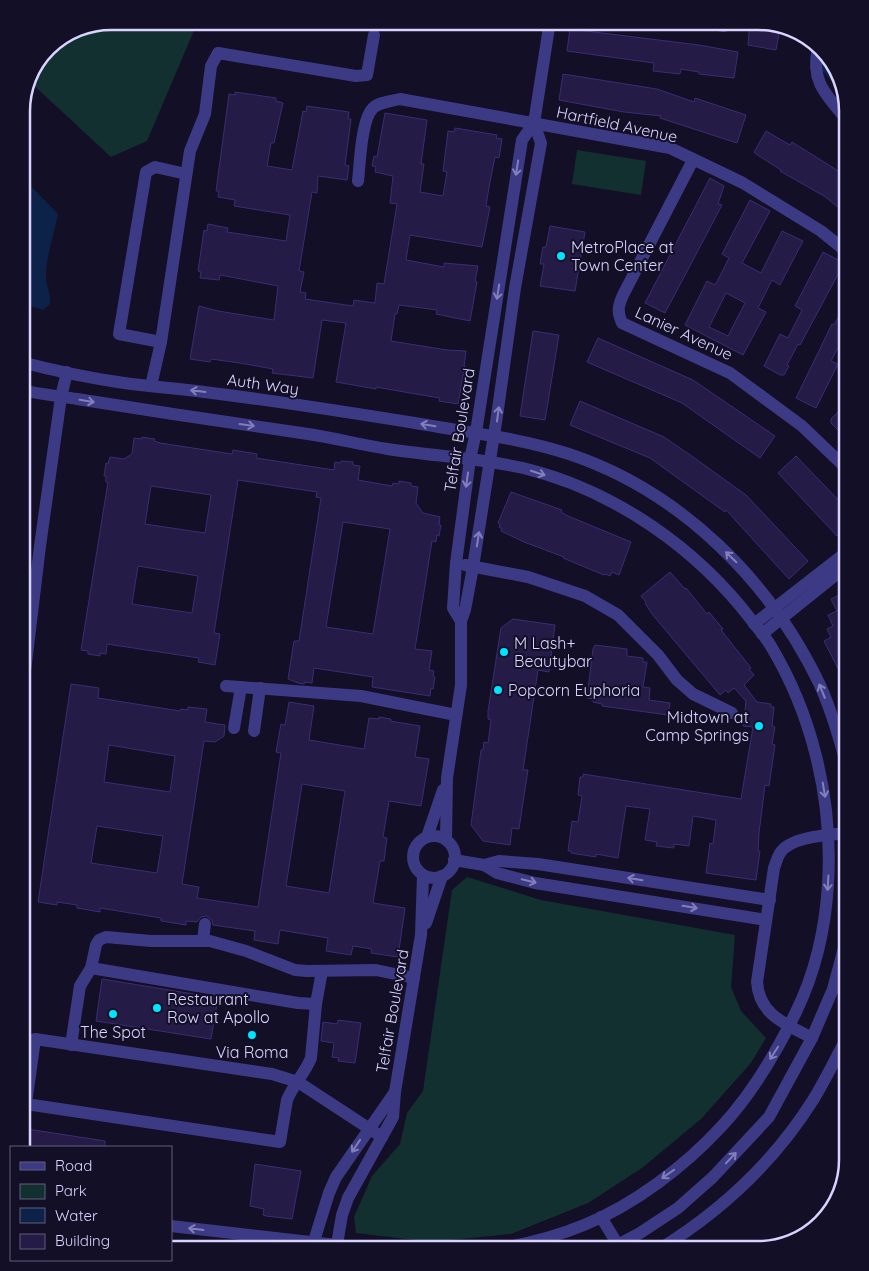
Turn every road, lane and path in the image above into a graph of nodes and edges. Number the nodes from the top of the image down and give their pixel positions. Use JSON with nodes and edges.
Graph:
{"nodes":[{"id":1,"x":549,"y":30,"type":"edge"},
{"id":2,"x":374,"y":35,"type":"dead end"},
{"id":3,"x":816,"y":55,"type":"edge"},
{"id":4,"x":839,"y":111,"type":"edge"},
{"id":5,"x":534,"y":123,"type":"junction"},
{"id":6,"x":693,"y":160,"type":"junction"},
{"id":7,"x":186,"y":174,"type":"junction"},
{"id":8,"x":358,"y":181,"type":"dead end"},
{"id":9,"x":506,"y":243,"type":"junction"},
{"id":10,"x":523,"y":244,"type":"junction"},
{"id":11,"x":839,"y":246,"type":"edge"},
{"id":12,"x":160,"y":342,"type":"junction"},
{"id":13,"x":30,"y":364,"type":"edge"},
{"id":14,"x":67,"y":372,"type":"junction"},
{"id":15,"x":151,"y":386,"type":"junction"},
{"id":16,"x":30,"y":392,"type":"edge"},
{"id":17,"x":60,"y":397,"type":"junction"},
{"id":18,"x":476,"y":432,"type":"junction"},
{"id":19,"x":497,"y":437,"type":"junction"},
{"id":20,"x":470,"y":459,"type":"junction"},
{"id":21,"x":839,"y":461,"type":"edge"},
{"id":22,"x":490,"y":462,"type":"junction"},
{"id":23,"x":839,"y":559,"type":"edge"},
{"id":24,"x":456,"y":563,"type":"junction"},
{"id":25,"x":473,"y":567,"type":"junction"},
{"id":26,"x":839,"y":571,"type":"edge"},
{"id":27,"x":778,"y":613,"type":"junction"},
{"id":28,"x":461,"y":621,"type":"junction"},
{"id":29,"x":758,"y":629,"type":"junction"},
{"id":30,"x":30,"y":630,"type":"edge"},
{"id":31,"x":226,"y":686,"type":"dead end"},
{"id":32,"x":241,"y":687,"type":"junction"},
{"id":33,"x":260,"y":688,"type":"junction"},
{"id":34,"x":732,"y":713,"type":"dead end"},
{"id":35,"x":456,"y":715,"type":"junction"},
{"id":36,"x":234,"y":728,"type":"dead end"},
{"id":37,"x":254,"y":731,"type":"dead end"},
{"id":38,"x":839,"y":738,"type":"edge"},
{"id":39,"x":447,"y":778,"type":"junction"},
{"id":40,"x":839,"y":834,"type":"edge"},
{"id":41,"x":829,"y":835,"type":"junction"},
{"id":42,"x":427,"y":837,"type":"junction"},
{"id":43,"x":446,"y":840,"type":"junction"},
{"id":44,"x":454,"y":860,"type":"junction"},
{"id":45,"x":484,"y":865,"type":"junction"},
{"id":46,"x":423,"y":875,"type":"junction"},
{"id":47,"x":442,"y":876,"type":"junction"},
{"id":48,"x":770,"y":900,"type":"junction"},
{"id":49,"x":766,"y":920,"type":"junction"},
{"id":50,"x":204,"y":924,"type":"dead end"},
{"id":51,"x":422,"y":935,"type":"junction"},
{"id":52,"x":203,"y":940,"type":"junction"},
{"id":53,"x":839,"y":967,"type":"edge"},
{"id":54,"x":91,"y":968,"type":"junction"},
{"id":55,"x":322,"y":971,"type":"junction"},
{"id":56,"x":414,"y":978,"type":"junction"},
{"id":57,"x":316,"y":1004,"type":"junction"},
{"id":58,"x":789,"y":1026,"type":"junction"},
{"id":59,"x":812,"y":1038,"type":"junction"},
{"id":60,"x":71,"y":1044,"type":"junction"},
{"id":61,"x":839,"y":1052,"type":"edge"},
{"id":62,"x":30,"y":1078,"type":"edge"},
{"id":63,"x":298,"y":1082,"type":"junction"},
{"id":64,"x":395,"y":1092,"type":"junction"},
{"id":65,"x":30,"y":1105,"type":"edge"},
{"id":66,"x":368,"y":1129,"type":"junction"},
{"id":67,"x":382,"y":1138,"type":"junction"},
{"id":68,"x":601,"y":1217,"type":"junction"},
{"id":69,"x":172,"y":1226,"type":"edge"},
{"id":70,"x":285,"y":1241,"type":"edge"},
{"id":71,"x":317,"y":1241,"type":"edge"},
{"id":72,"x":338,"y":1241,"type":"edge"},
{"id":73,"x":530,"y":1241,"type":"edge"},
{"id":74,"x":611,"y":1241,"type":"edge"},
{"id":75,"x":625,"y":1241,"type":"edge"},
{"id":76,"x":671,"y":1241,"type":"edge"}],
"edges":[{"from":1,"to":5,"type":"street","name":"Telfair Boulevard"},
{"from":2,"to":7,"type":"street"},
{"from":3,"to":4,"type":"street"},
{"from":5,"to":6,"type":"street","name":"Hartfield Avenue"},
{"from":5,"to":8,"type":"street","name":"Hartfield Avenue"},
{"from":5,"to":9,"type":"street","name":"Telfair Boulevard","one_way":true},
{"from":5,"to":10,"type":"street","name":"Telfair Boulevard"},
{"from":6,"to":11,"type":"street","name":"Hartfield Avenue"},
{"from":6,"to":21,"type":"street","name":"Lanier Avenue"},
{"from":7,"to":12,"type":"street"},
{"from":7,"to":12,"type":"street"},
{"from":9,"to":10,"type":"street"},
{"from":9,"to":18,"type":"street","name":"Telfair Boulevard","one_way":true},
{"from":19,"to":10,"type":"street","name":"Telfair Boulevard","one_way":true},
{"from":12,"to":15,"type":"street"},
{"from":13,"to":14,"type":"street","name":"Auth Way"},
{"from":14,"to":15,"type":"street","name":"Auth Way"},
{"from":14,"to":17,"type":"street"},
{"from":18,"to":15,"type":"street","name":"Auth Way","one_way":true},
{"from":16,"to":17,"type":"street"},
{"from":17,"to":20,"type":"street","one_way":true},
{"from":17,"to":30,"type":"street"},
{"from":18,"to":19,"type":"street","name":"Auth Way"},
{"from":18,"to":20,"type":"street","name":"Telfair Boulevard"},
{"from":19,"to":22,"type":"street","name":"Telfair Boulevard"},
{"from":27,"to":19,"type":"street","name":"Auth Way","one_way":true},
{"from":20,"to":22,"type":"street"},
{"from":20,"to":24,"type":"street","name":"Telfair Boulevard","one_way":true},
{"from":25,"to":22,"type":"street","name":"Telfair Boulevard","one_way":true},
{"from":22,"to":29,"type":"street","one_way":true},
{"from":23,"to":27,"type":"street"},
{"from":24,"to":25,"type":"street"},
{"from":24,"to":28,"type":"street","name":"Telfair Boulevard"},
{"from":25,"to":28,"type":"street","name":"Telfair Boulevard"},
{"from":25,"to":34,"type":"street"},
{"from":26,"to":27,"type":"street"},
{"from":27,"to":29,"type":"street"},
{"from":38,"to":27,"type":"street","name":"Auth Way","one_way":true},
{"from":28,"to":35,"type":"street","name":"Telfair Boulevard"},
{"from":29,"to":41,"type":"street","one_way":true},
{"from":31,"to":32,"type":"street"},
{"from":32,"to":33,"type":"street"},
{"from":32,"to":36,"type":"street"},
{"from":33,"to":35,"type":"street"},
{"from":33,"to":37,"type":"street"},
{"from":35,"to":39,"type":"street","name":"Telfair Boulevard"},
{"from":39,"to":42,"type":"street","name":"Telfair Boulevard"},
{"from":39,"to":43,"type":"street","name":"Telfair Boulevard"},
{"from":40,"to":41,"type":"street"},
{"from":41,"to":48,"type":"street"},
{"from":41,"to":58,"type":"street","one_way":true},
{"from":42,"to":43,"type":"street"},
{"from":42,"to":46,"type":"street"},
{"from":43,"to":44,"type":"street"},
{"from":44,"to":45,"type":"street"},
{"from":44,"to":47,"type":"street"},
{"from":48,"to":45,"type":"street","one_way":true},
{"from":45,"to":49,"type":"street","one_way":true},
{"from":46,"to":47,"type":"street"},
{"from":46,"to":51,"type":"street","name":"Telfair Boulevard"},
{"from":47,"to":51,"type":"street","name":"Telfair Boulevard"},
{"from":48,"to":49,"type":"street"},
{"from":49,"to":58,"type":"street"},
{"from":50,"to":52,"type":"street"},
{"from":51,"to":56,"type":"street","name":"Telfair Boulevard"},
{"from":52,"to":54,"type":"street"},
{"from":52,"to":55,"type":"street"},
{"from":53,"to":59,"type":"street"},
{"from":54,"to":57,"type":"street"},
{"from":54,"to":60,"type":"street"},
{"from":55,"to":56,"type":"street"},
{"from":55,"to":57,"type":"street"},
{"from":56,"to":64,"type":"street","name":"Telfair Boulevard"},
{"from":57,"to":63,"type":"street"},
{"from":58,"to":59,"type":"street"},
{"from":58,"to":68,"type":"street","one_way":true},
{"from":75,"to":59,"type":"street","one_way":true},
{"from":60,"to":62,"type":"street"},
{"from":60,"to":63,"type":"street"},
{"from":61,"to":76,"type":"street"},
{"from":63,"to":65,"type":"street"},
{"from":63,"to":66,"type":"street"},
{"from":64,"to":66,"type":"street","name":"Telfair Boulevard"},
{"from":64,"to":67,"type":"street","name":"Telfair Boulevard"},
{"from":66,"to":67,"type":"street"},
{"from":66,"to":71,"type":"street","name":"Telfair Boulevard","one_way":true},
{"from":67,"to":72,"type":"street","name":"Telfair Boulevard"},
{"from":68,"to":73,"type":"street"},
{"from":68,"to":74,"type":"street"},
{"from":70,"to":69,"type":"street","one_way":true}]}
